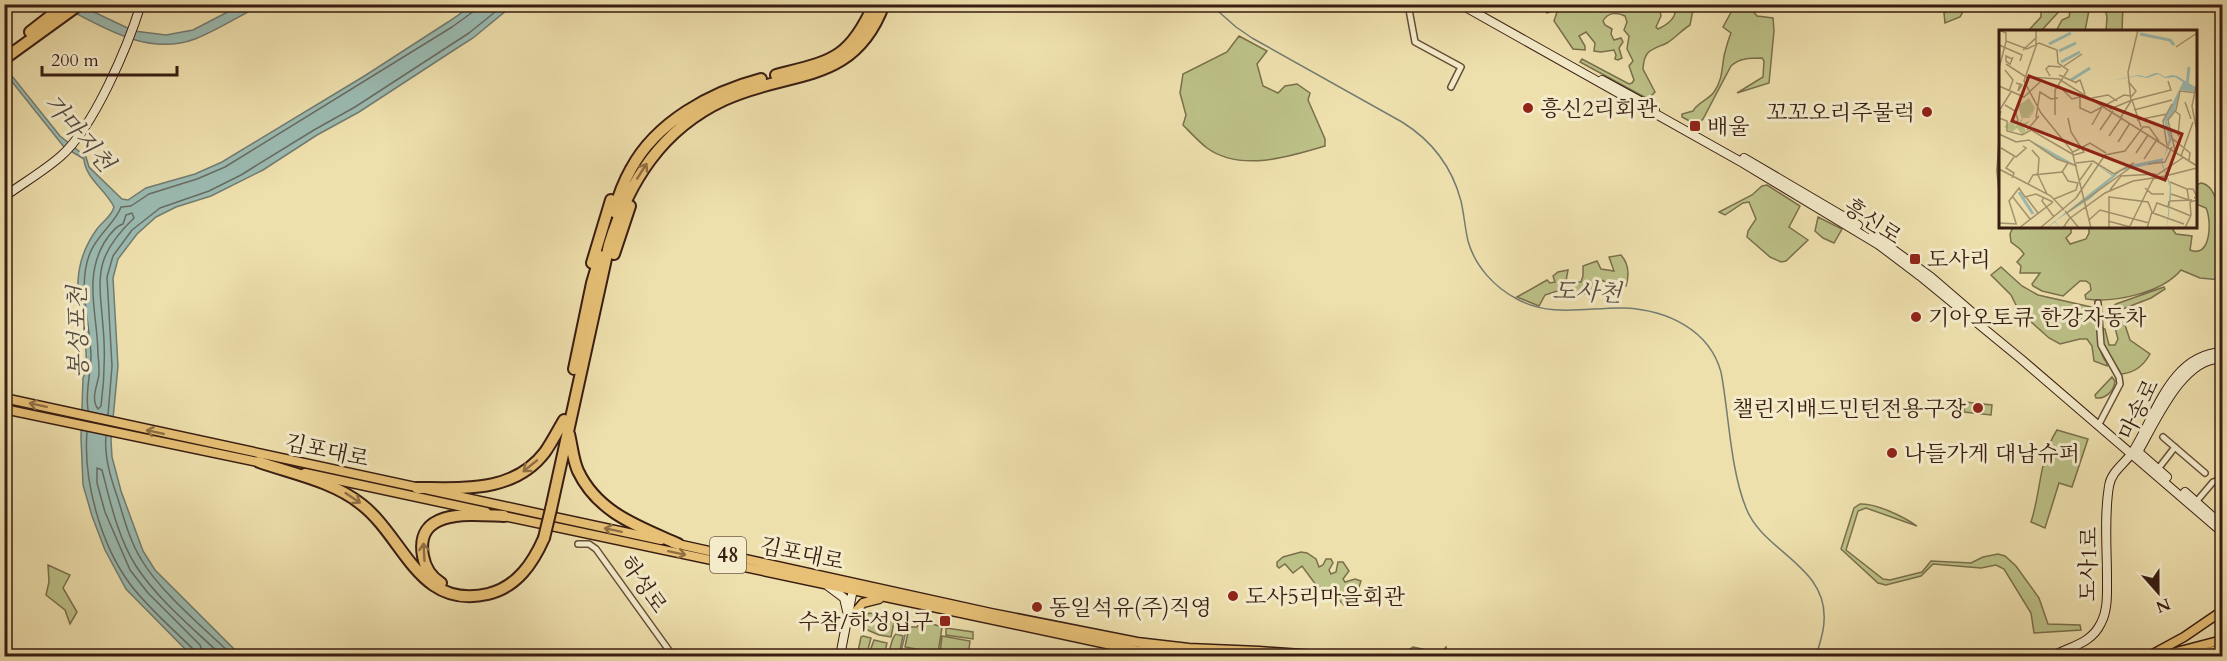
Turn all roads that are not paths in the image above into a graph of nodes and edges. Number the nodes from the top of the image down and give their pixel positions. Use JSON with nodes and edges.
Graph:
{"nodes":[{"id":1,"x":80,"y":4,"type":"edge"},
{"id":2,"x":141,"y":4,"type":"edge"},
{"id":3,"x":874,"y":4,"type":"edge"},
{"id":4,"x":884,"y":4,"type":"edge"},
{"id":5,"x":1408,"y":4,"type":"edge"},
{"id":6,"x":1460,"y":4,"type":"edge"},
{"id":7,"x":1469,"y":4,"type":"edge"},
{"id":8,"x":63,"y":10,"type":"edge"},
{"id":9,"x":5,"y":56,"type":"edge"},
{"id":10,"x":1451,"y":87,"type":"dead end"},
{"id":11,"x":627,"y":187,"type":"junction"},
{"id":12,"x":4,"y":197,"type":"edge"},
{"id":13,"x":2098,"y":303,"type":"dead end"},
{"id":14,"x":2223,"y":352,"type":"edge"},
{"id":15,"x":2223,"y":359,"type":"edge"},
{"id":16,"x":4,"y":398,"type":"edge"},
{"id":17,"x":4,"y":409,"type":"edge"},
{"id":18,"x":2099,"y":423,"type":"junction"},
{"id":19,"x":566,"y":424,"type":"junction"},
{"id":20,"x":128,"y":430,"type":"junction"},
{"id":21,"x":2163,"y":437,"type":"dead end"},
{"id":22,"x":2175,"y":447,"type":"junction"},
{"id":23,"x":2135,"y":451,"type":"junction"},
{"id":24,"x":259,"y":462,"type":"junction"},
{"id":25,"x":2158,"y":469,"type":"junction"},
{"id":26,"x":2205,"y":473,"type":"dead end"},
{"id":27,"x":2223,"y":481,"type":"edge"},
{"id":28,"x":417,"y":488,"type":"junction"},
{"id":29,"x":2196,"y":501,"type":"junction"},
{"id":30,"x":504,"y":516,"type":"junction"},
{"id":31,"x":2223,"y":525,"type":"edge"},
{"id":32,"x":2223,"y":532,"type":"edge"},
{"id":33,"x":542,"y":537,"type":"junction"},
{"id":34,"x":578,"y":544,"type":"dead end"},
{"id":35,"x":678,"y":544,"type":"junction"},
{"id":36,"x":827,"y":585,"type":"junction"},
{"id":37,"x":856,"y":587,"type":"junction"},
{"id":38,"x":893,"y":599,"type":"junction"},
{"id":39,"x":2223,"y":611,"type":"edge"},
{"id":40,"x":849,"y":616,"type":"junction"},
{"id":41,"x":2223,"y":640,"type":"edge"},
{"id":42,"x":2223,"y":649,"type":"edge"},
{"id":43,"x":674,"y":657,"type":"edge"},
{"id":44,"x":841,"y":657,"type":"edge"},
{"id":45,"x":1195,"y":657,"type":"edge"},
{"id":46,"x":1330,"y":657,"type":"edge"},
{"id":47,"x":2054,"y":657,"type":"edge"},
{"id":48,"x":2149,"y":657,"type":"edge"},
{"id":49,"x":2161,"y":657,"type":"edge"},
{"id":50,"x":2190,"y":657,"type":"edge"}],
"edges":[{"from":1,"to":8,"type":"highway"},
{"from":2,"to":12,"type":"main road"},
{"from":3,"to":11,"type":"highway"},
{"from":11,"to":4,"type":"highway","one_way":true},
{"from":5,"to":10,"type":"street"},
{"from":6,"to":18,"type":"main road","name":"흥신로"},
{"from":7,"to":18,"type":"main road","name":"흥신로"},
{"from":8,"to":9,"type":"highway"},
{"from":11,"to":19,"type":"highway"},
{"from":13,"to":18,"type":"street"},
{"from":14,"to":23,"type":"main road","name":"마송로"},
{"from":15,"to":23,"type":"main road","name":"마송로"},
{"from":20,"to":16,"type":"main road","number":"48","one_way":true},
{"from":17,"to":20,"type":"main road","name":"김포대로","number":"48"},
{"from":18,"to":23,"type":"main road","name":"흥신로"},
{"from":19,"to":28,"type":"highway","one_way":true},
{"from":19,"to":33,"type":"highway","bridge":true},
{"from":19,"to":35,"type":"highway"},
{"from":20,"to":24,"type":"main road","name":"김포대로","number":"48"},
{"from":28,"to":20,"type":"main road","name":"김포대로","number":"48","one_way":true},
{"from":21,"to":22,"type":"street"},
{"from":22,"to":25,"type":"street"},
{"from":22,"to":26,"type":"street"},
{"from":23,"to":25,"type":"main road","name":"흥신로"},
{"from":23,"to":32,"type":"main road","name":"흥신로"},
{"from":23,"to":47,"type":"main road","name":"도사1로"},
{"from":24,"to":30,"type":"main road","name":"김포대로","number":"48"},
{"from":24,"to":33,"type":"highway","one_way":true},
{"from":25,"to":29,"type":"main road","name":"흥신로"},
{"from":27,"to":29,"type":"street"},
{"from":35,"to":28,"type":"main road","name":"김포대로","number":"48","one_way":true},
{"from":29,"to":31,"type":"main road","name":"흥신로"},
{"from":33,"to":30,"type":"highway","one_way":true},
{"from":30,"to":36,"type":"main road","name":"김포대로","number":"48","one_way":true},
{"from":34,"to":43,"type":"street","name":"하성로"},
{"from":35,"to":37,"type":"main road","name":"김포대로","number":"48"},
{"from":36,"to":37,"type":"main road","name":"김포대로","number":"48"},
{"from":36,"to":40,"type":"main road"},
{"from":37,"to":38,"type":"main road","name":"김포대로","number":"48"},
{"from":37,"to":40,"type":"main road"},
{"from":37,"to":46,"type":"main road","name":"김포대로","number":"48"},
{"from":38,"to":40,"type":"main road"},
{"from":38,"to":45,"type":"main road","name":"김포대로","number":"48"},
{"from":39,"to":48,"type":"main road"},
{"from":40,"to":44,"type":"main road"},
{"from":41,"to":49,"type":"main road"},
{"from":42,"to":50,"type":"main road"}]}
